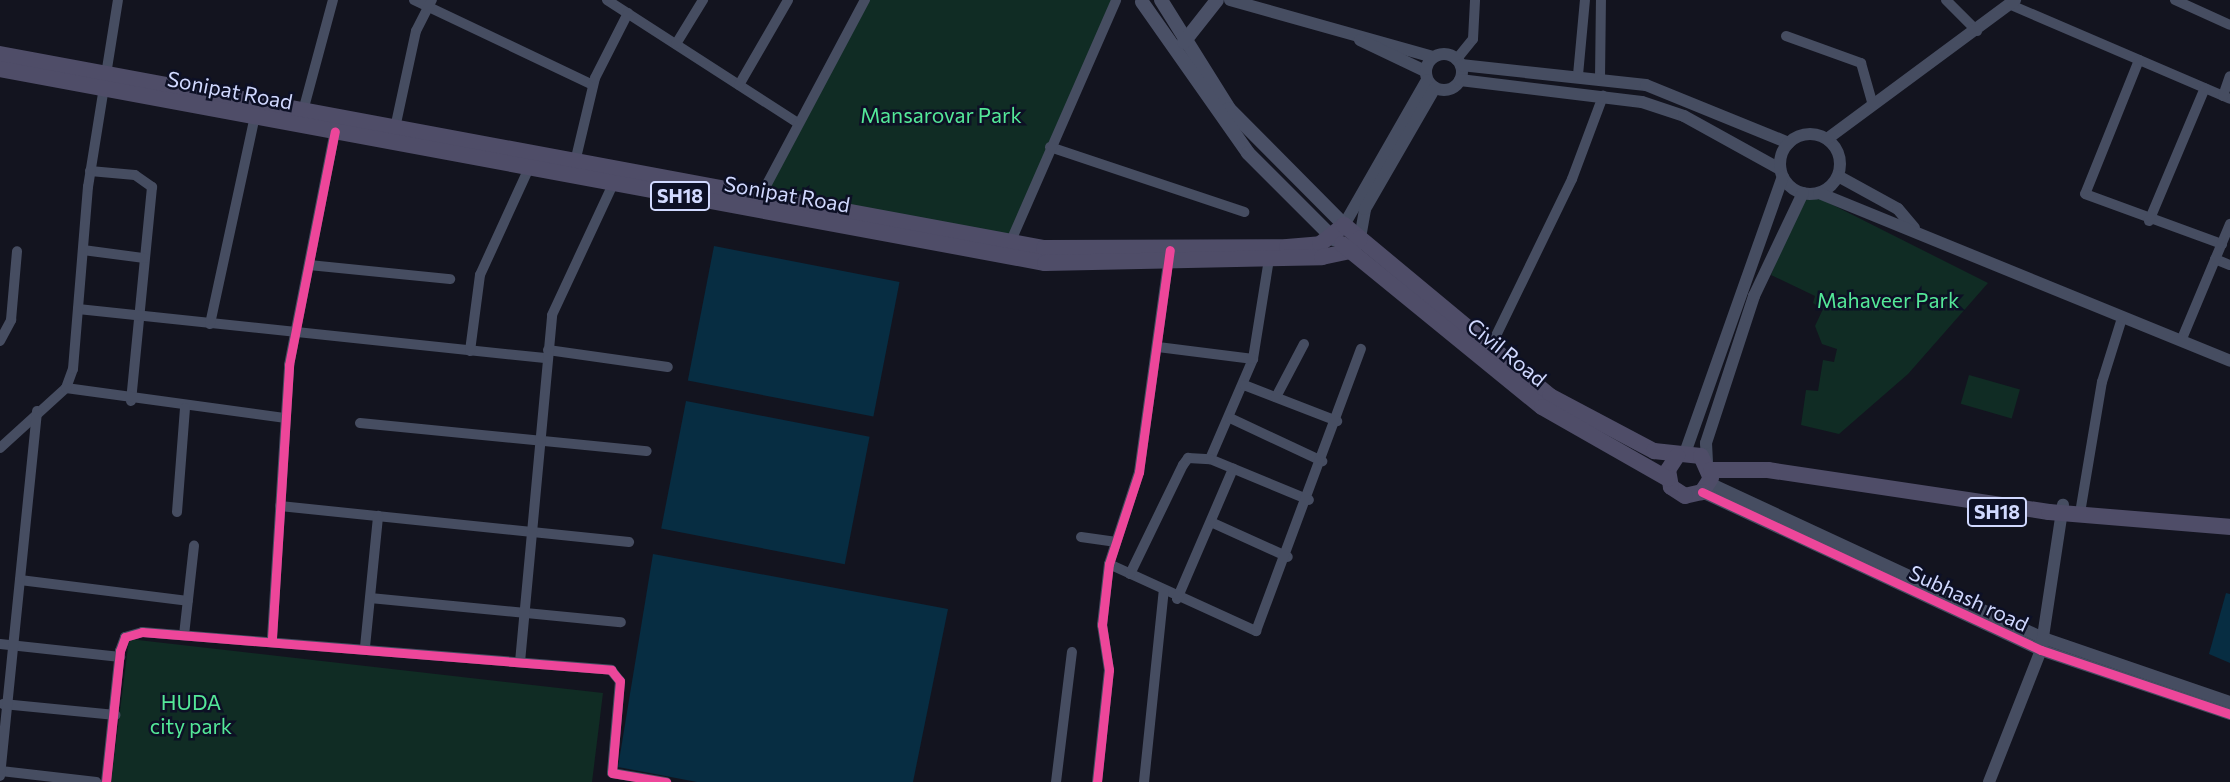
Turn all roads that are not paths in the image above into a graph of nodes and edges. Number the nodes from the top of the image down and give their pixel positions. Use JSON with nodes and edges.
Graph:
{"nodes":[{"id":1,"x":118,"y":0,"type":"edge"},
{"id":2,"x":333,"y":0,"type":"edge"},
{"id":3,"x":414,"y":0,"type":"edge"},
{"id":4,"x":607,"y":0,"type":"edge"},
{"id":5,"x":703,"y":0,"type":"edge"},
{"id":6,"x":788,"y":0,"type":"edge"},
{"id":7,"x":865,"y":0,"type":"edge"},
{"id":8,"x":1116,"y":0,"type":"edge"},
{"id":9,"x":1161,"y":0,"type":"edge"},
{"id":10,"x":1217,"y":0,"type":"edge"},
{"id":11,"x":1230,"y":0,"type":"edge"},
{"id":12,"x":1475,"y":0,"type":"edge"},
{"id":13,"x":1585,"y":0,"type":"edge"},
{"id":14,"x":1601,"y":0,"type":"edge"},
{"id":15,"x":1946,"y":0,"type":"edge"},
{"id":16,"x":2175,"y":0,"type":"edge"},
{"id":17,"x":1140,"y":1,"type":"edge"},
{"id":18,"x":2013,"y":3,"type":"edge"},
{"id":19,"x":430,"y":4,"type":"edge"},
{"id":20,"x":1273,"y":7,"type":"edge"},
{"id":21,"x":628,"y":13,"type":"junction"},
{"id":22,"x":2230,"y":25,"type":"edge"},
{"id":23,"x":1977,"y":31,"type":"junction"},
{"id":24,"x":1786,"y":36,"type":"dead end"},
{"id":25,"x":1360,"y":40,"type":"junction"},
{"id":26,"x":1184,"y":42,"type":"junction"},
{"id":27,"x":676,"y":44,"type":"junction"},
{"id":28,"x":0,"y":54,"type":"edge"},
{"id":29,"x":1433,"y":57,"type":"junction"},
{"id":30,"x":2139,"y":60,"type":"junction"},
{"id":31,"x":1458,"y":62,"type":"junction"},
{"id":32,"x":0,"y":69,"type":"edge"},
{"id":33,"x":1577,"y":75,"type":"junction"},
{"id":34,"x":2230,"y":76,"type":"edge"},
{"id":35,"x":1600,"y":78,"type":"junction"},
{"id":36,"x":103,"y":80,"type":"junction"},
{"id":37,"x":1429,"y":80,"type":"junction"},
{"id":38,"x":1460,"y":80,"type":"junction"},
{"id":39,"x":593,"y":85,"type":"junction"},
{"id":40,"x":739,"y":85,"type":"junction"},
{"id":41,"x":2204,"y":88,"type":"junction"},
{"id":42,"x":1603,"y":96,"type":"junction"},
{"id":43,"x":2227,"y":97,"type":"edge"},
{"id":44,"x":1872,"y":102,"type":"junction"},
{"id":45,"x":303,"y":111,"type":"junction"},
{"id":46,"x":255,"y":116,"type":"junction"},
{"id":47,"x":796,"y":122,"type":"junction"},
{"id":48,"x":395,"y":128,"type":"junction"},
{"id":49,"x":335,"y":131,"type":"junction"},
{"id":50,"x":1827,"y":139,"type":"junction"},
{"id":51,"x":1788,"y":143,"type":"junction"},
{"id":52,"x":1050,"y":147,"type":"junction"},
{"id":53,"x":575,"y":162,"type":"junction"},
{"id":54,"x":529,"y":168,"type":"junction"},
{"id":55,"x":90,"y":171,"type":"junction"},
{"id":56,"x":1782,"y":173,"type":"junction"},
{"id":57,"x":1838,"y":176,"type":"junction"},
{"id":58,"x":613,"y":184,"type":"junction"},
{"id":59,"x":761,"y":193,"type":"junction"},
{"id":60,"x":1803,"y":193,"type":"junction"},
{"id":61,"x":1819,"y":193,"type":"junction"},
{"id":62,"x":755,"y":210,"type":"junction"},
{"id":63,"x":1244,"y":212,"type":"dead end"},
{"id":64,"x":2149,"y":221,"type":"junction"},
{"id":65,"x":2230,"y":224,"type":"edge"},
{"id":66,"x":1914,"y":228,"type":"junction"},
{"id":67,"x":1339,"y":232,"type":"junction"},
{"id":68,"x":929,"y":235,"type":"junction"},
{"id":69,"x":1010,"y":243,"type":"junction"},
{"id":70,"x":1355,"y":244,"type":"junction"},
{"id":71,"x":2221,"y":244,"type":"junction"},
{"id":72,"x":83,"y":250,"type":"junction"},
{"id":73,"x":17,"y":251,"type":"dead end"},
{"id":74,"x":1169,"y":257,"type":"junction"},
{"id":75,"x":144,"y":258,"type":"junction"},
{"id":76,"x":1269,"y":259,"type":"junction"},
{"id":77,"x":2215,"y":259,"type":"junction"},
{"id":78,"x":309,"y":265,"type":"junction"},
{"id":79,"x":2230,"y":265,"type":"edge"},
{"id":80,"x":450,"y":279,"type":"dead end"},
{"id":81,"x":78,"y":309,"type":"junction"},
{"id":82,"x":138,"y":316,"type":"junction"},
{"id":83,"x":2122,"y":318,"type":"junction"},
{"id":84,"x":210,"y":324,"type":"junction"},
{"id":85,"x":295,"y":334,"type":"junction"},
{"id":86,"x":0,"y":341,"type":"edge"},
{"id":87,"x":2181,"y":341,"type":"junction"},
{"id":88,"x":1304,"y":344,"type":"dead end"},
{"id":89,"x":1158,"y":347,"type":"junction"},
{"id":90,"x":1490,"y":348,"type":"junction"},
{"id":91,"x":1361,"y":349,"type":"dead end"},
{"id":92,"x":470,"y":351,"type":"junction"},
{"id":93,"x":547,"y":354,"type":"junction"},
{"id":94,"x":1253,"y":359,"type":"junction"},
{"id":95,"x":2230,"y":362,"type":"edge"},
{"id":96,"x":668,"y":367,"type":"dead end"},
{"id":97,"x":1244,"y":385,"type":"junction"},
{"id":98,"x":66,"y":388,"type":"junction"},
{"id":99,"x":1276,"y":397,"type":"junction"},
{"id":100,"x":131,"y":401,"type":"junction"},
{"id":101,"x":185,"y":408,"type":"junction"},
{"id":102,"x":37,"y":411,"type":"junction"},
{"id":103,"x":286,"y":418,"type":"junction"},
{"id":104,"x":1230,"y":418,"type":"junction"},
{"id":105,"x":1337,"y":421,"type":"junction"},
{"id":106,"x":360,"y":423,"type":"dead end"},
{"id":107,"x":540,"y":441,"type":"junction"},
{"id":108,"x":0,"y":448,"type":"edge"},
{"id":109,"x":648,"y":451,"type":"dead end"},
{"id":110,"x":1681,"y":455,"type":"junction"},
{"id":111,"x":1210,"y":460,"type":"junction"},
{"id":112,"x":1322,"y":461,"type":"junction"},
{"id":113,"x":1233,"y":469,"type":"junction"},
{"id":114,"x":1768,"y":470,"type":"junction"},
{"id":115,"x":1707,"y":477,"type":"junction"},
{"id":116,"x":1668,"y":479,"type":"junction"},
{"id":117,"x":1308,"y":500,"type":"junction"},
{"id":118,"x":280,"y":506,"type":"junction"},
{"id":119,"x":2081,"y":507,"type":"junction"},
{"id":120,"x":177,"y":512,"type":"dead end"},
{"id":121,"x":2062,"y":512,"type":"junction"},
{"id":122,"x":378,"y":516,"type":"junction"},
{"id":123,"x":2230,"y":521,"type":"edge"},
{"id":124,"x":1213,"y":523,"type":"junction"},
{"id":125,"x":2230,"y":527,"type":"edge"},
{"id":126,"x":532,"y":532,"type":"junction"},
{"id":127,"x":2230,"y":533,"type":"edge"},
{"id":128,"x":1081,"y":537,"type":"dead end"},
{"id":129,"x":629,"y":542,"type":"dead end"},
{"id":130,"x":1115,"y":542,"type":"junction"},
{"id":131,"x":194,"y":546,"type":"dead end"},
{"id":132,"x":1288,"y":556,"type":"junction"},
{"id":133,"x":1109,"y":564,"type":"junction"},
{"id":134,"x":1130,"y":574,"type":"junction"},
{"id":135,"x":20,"y":580,"type":"junction"},
{"id":136,"x":1164,"y":590,"type":"junction"},
{"id":137,"x":370,"y":597,"type":"junction"},
{"id":138,"x":1177,"y":599,"type":"junction"},
{"id":139,"x":188,"y":601,"type":"junction"},
{"id":140,"x":524,"y":612,"type":"junction"},
{"id":141,"x":621,"y":622,"type":"dead end"},
{"id":142,"x":184,"y":635,"type":"junction"},
{"id":143,"x":271,"y":638,"type":"junction"},
{"id":144,"x":0,"y":644,"type":"edge"},
{"id":145,"x":2042,"y":644,"type":"junction"},
{"id":146,"x":13,"y":646,"type":"junction"},
{"id":147,"x":365,"y":647,"type":"junction"},
{"id":148,"x":1072,"y":652,"type":"dead end"},
{"id":149,"x":120,"y":656,"type":"junction"},
{"id":150,"x":520,"y":662,"type":"junction"},
{"id":151,"x":2230,"y":702,"type":"edge"},
{"id":152,"x":4,"y":704,"type":"edge"},
{"id":153,"x":2230,"y":714,"type":"edge"},
{"id":154,"x":115,"y":715,"type":"junction"},
{"id":155,"x":0,"y":773,"type":"edge"},
{"id":156,"x":611,"y":778,"type":"edge"},
{"id":157,"x":96,"y":782,"type":"edge"},
{"id":158,"x":106,"y":782,"type":"edge"},
{"id":159,"x":666,"y":782,"type":"edge"},
{"id":160,"x":1056,"y":782,"type":"edge"},
{"id":161,"x":1097,"y":782,"type":"edge"},
{"id":162,"x":1144,"y":782,"type":"edge"},
{"id":163,"x":1989,"y":782,"type":"edge"}],
"edges":[{"from":1,"to":36,"type":"street"},
{"from":2,"to":45,"type":"street"},
{"from":3,"to":19,"type":"street"},
{"from":4,"to":21,"type":"street"},
{"from":5,"to":27,"type":"street"},
{"from":6,"to":40,"type":"street"},
{"from":7,"to":47,"type":"street"},
{"from":8,"to":52,"type":"street"},
{"from":9,"to":26,"type":"main road"},
{"from":10,"to":26,"type":"main road"},
{"from":11,"to":20,"type":"street"},
{"from":12,"to":31,"type":"street"},
{"from":13,"to":33,"type":"street"},
{"from":14,"to":35,"type":"street"},
{"from":15,"to":23,"type":"street"},
{"from":16,"to":22,"type":"street"},
{"from":17,"to":67,"type":"main road"},
{"from":18,"to":23,"type":"street"},
{"from":18,"to":30,"type":"street"},
{"from":19,"to":39,"type":"street"},
{"from":19,"to":48,"type":"street"},
{"from":20,"to":25,"type":"street"},
{"from":21,"to":27,"type":"street"},
{"from":21,"to":39,"type":"street"},
{"from":23,"to":44,"type":"street"},
{"from":24,"to":44,"type":"street"},
{"from":25,"to":29,"type":"street"},
{"from":25,"to":37,"type":"street"},
{"from":26,"to":67,"type":"main road"},
{"from":27,"to":40,"type":"street"},
{"from":28,"to":36,"type":"main road","name":"Sonipat Road","number":"SH18"},
{"from":29,"to":31,"type":"street"},
{"from":29,"to":37,"type":"street"},
{"from":30,"to":41,"type":"street"},
{"from":30,"to":64,"type":"street"},
{"from":31,"to":33,"type":"street"},
{"from":31,"to":38,"type":"street"},
{"from":32,"to":36,"type":"main road","name":"Sonipat Road","number":"SH18"},
{"from":33,"to":35,"type":"street"},
{"from":34,"to":43,"type":"street"},
{"from":35,"to":51,"type":"street"},
{"from":36,"to":45,"type":"main road","name":"Sonipat Road","number":"SH18"},
{"from":36,"to":46,"type":"main road","name":"Sonipat Road","number":"SH18"},
{"from":36,"to":55,"type":"street"},
{"from":37,"to":38,"type":"street"},
{"from":37,"to":67,"type":"street"},
{"from":37,"to":70,"type":"street"},
{"from":38,"to":42,"type":"street"},
{"from":39,"to":53,"type":"street"},
{"from":40,"to":47,"type":"street"},
{"from":41,"to":43,"type":"street"},
{"from":41,"to":64,"type":"street"},
{"from":42,"to":56,"type":"street"},
{"from":42,"to":90,"type":"street"},
{"from":44,"to":50,"type":"street"},
{"from":45,"to":48,"type":"main road","name":"Sonipat Road","number":"SH18"},
{"from":46,"to":49,"type":"main road","name":"Sonipat Road","number":"SH18"},
{"from":46,"to":84,"type":"street"},
{"from":47,"to":59,"type":"street"},
{"from":48,"to":53,"type":"main road","name":"Sonipat Road","number":"SH18"},
{"from":49,"to":54,"type":"main road","name":"Sonipat Road","number":"SH18"},
{"from":49,"to":78,"type":"street"},
{"from":50,"to":51,"type":"street"},
{"from":50,"to":57,"type":"street"},
{"from":51,"to":56,"type":"street"},
{"from":52,"to":63,"type":"street"},
{"from":52,"to":69,"type":"street"},
{"from":53,"to":59,"type":"main road","name":"Sonipat Road","number":"SH18"},
{"from":54,"to":58,"type":"main road","name":"Sonipat Road","number":"SH18"},
{"from":54,"to":92,"type":"street"},
{"from":55,"to":72,"type":"street"},
{"from":55,"to":75,"type":"street"},
{"from":56,"to":60,"type":"street"},
{"from":56,"to":110,"type":"street"},
{"from":57,"to":61,"type":"street"},
{"from":57,"to":66,"type":"street"},
{"from":58,"to":62,"type":"main road","name":"Sonipat Road","number":"SH18"},
{"from":58,"to":93,"type":"street"},
{"from":59,"to":62,"type":"street"},
{"from":59,"to":68,"type":"main road","name":"Sonipat Road","number":"SH18"},
{"from":60,"to":61,"type":"street"},
{"from":60,"to":115,"type":"street"},
{"from":61,"to":66,"type":"street"},
{"from":62,"to":68,"type":"main road","name":"Sonipat Road","number":"SH18"},
{"from":64,"to":71,"type":"street"},
{"from":65,"to":71,"type":"street"},
{"from":66,"to":83,"type":"street"},
{"from":67,"to":70,"type":"main road","name":"Civil Road","number":"SH18"},
{"from":67,"to":74,"type":"main road","name":"Sonipat Road","number":"SH18"},
{"from":68,"to":69,"type":"main road","name":"Sonipat Road","number":"SH18"},
{"from":68,"to":74,"type":"main road","name":"Sonipat Road","number":"SH18"},
{"from":69,"to":74,"type":"main road","name":"Sonipat Road","number":"SH18"},
{"from":70,"to":76,"type":"main road","name":"Sonipat Road","number":"SH18"},
{"from":70,"to":90,"type":"main road","name":"Civil Road","number":"SH18"},
{"from":70,"to":116,"type":"main road","name":"Civil Road","number":"SH18"},
{"from":71,"to":77,"type":"street"},
{"from":72,"to":75,"type":"street"},
{"from":72,"to":81,"type":"street"},
{"from":73,"to":86,"type":"street"},
{"from":74,"to":76,"type":"main road","name":"Sonipat Road","number":"SH18"},
{"from":74,"to":89,"type":"street"},
{"from":75,"to":82,"type":"street"},
{"from":76,"to":94,"type":"street"},
{"from":77,"to":79,"type":"street"},
{"from":77,"to":87,"type":"street"},
{"from":78,"to":80,"type":"street"},
{"from":78,"to":85,"type":"street"},
{"from":81,"to":82,"type":"street"},
{"from":81,"to":98,"type":"street"},
{"from":82,"to":84,"type":"street"},
{"from":82,"to":100,"type":"street"},
{"from":83,"to":87,"type":"street"},
{"from":83,"to":119,"type":"street"},
{"from":84,"to":85,"type":"street"},
{"from":85,"to":92,"type":"street"},
{"from":85,"to":103,"type":"street"},
{"from":87,"to":95,"type":"street"},
{"from":88,"to":99,"type":"street"},
{"from":89,"to":94,"type":"street"},
{"from":89,"to":130,"type":"street"},
{"from":90,"to":110,"type":"main road","name":"Civil Road","number":"SH18"},
{"from":91,"to":105,"type":"street"},
{"from":92,"to":93,"type":"street"},
{"from":93,"to":96,"type":"street"},
{"from":93,"to":107,"type":"street"},
{"from":94,"to":97,"type":"street"},
{"from":97,"to":99,"type":"street"},
{"from":97,"to":104,"type":"street"},
{"from":98,"to":100,"type":"street"},
{"from":98,"to":102,"type":"street"},
{"from":99,"to":105,"type":"street"},
{"from":100,"to":101,"type":"street"},
{"from":101,"to":103,"type":"street"},
{"from":101,"to":120,"type":"street"},
{"from":102,"to":108,"type":"street"},
{"from":102,"to":135,"type":"street"},
{"from":103,"to":118,"type":"street"},
{"from":104,"to":111,"type":"street"},
{"from":104,"to":112,"type":"street"},
{"from":105,"to":112,"type":"street"},
{"from":106,"to":107,"type":"street"},
{"from":107,"to":109,"type":"street"},
{"from":107,"to":126,"type":"street"},
{"from":110,"to":115,"type":"main road","number":"SH18"},
{"from":110,"to":116,"type":"main road"},
{"from":111,"to":113,"type":"street"},
{"from":111,"to":134,"type":"street"},
{"from":112,"to":117,"type":"street"},
{"from":113,"to":117,"type":"street"},
{"from":113,"to":124,"type":"street"},
{"from":114,"to":115,"type":"main road","number":"SH18"},
{"from":114,"to":121,"type":"main road","number":"SH18"},
{"from":114,"to":125,"type":"main road"},
{"from":115,"to":116,"type":"main road","number":"SH18"},
{"from":115,"to":145,"type":"street","name":"Subhash road"},
{"from":117,"to":132,"type":"street"},
{"from":118,"to":122,"type":"street"},
{"from":118,"to":143,"type":"street"},
{"from":119,"to":121,"type":"main road","number":"SH18"},
{"from":119,"to":123,"type":"main road","number":"SH18"},
{"from":121,"to":127,"type":"main road","number":"SH18"},
{"from":121,"to":145,"type":"street"},
{"from":122,"to":126,"type":"street"},
{"from":122,"to":137,"type":"street"},
{"from":124,"to":132,"type":"street"},
{"from":124,"to":138,"type":"street"},
{"from":126,"to":129,"type":"street"},
{"from":126,"to":140,"type":"street"},
{"from":128,"to":130,"type":"street"},
{"from":130,"to":133,"type":"street"},
{"from":131,"to":139,"type":"street"},
{"from":132,"to":138,"type":"street"},
{"from":133,"to":134,"type":"street"},
{"from":133,"to":161,"type":"street"},
{"from":134,"to":136,"type":"street"},
{"from":135,"to":139,"type":"street"},
{"from":135,"to":146,"type":"street"},
{"from":136,"to":138,"type":"street"},
{"from":136,"to":162,"type":"street"},
{"from":137,"to":140,"type":"street"},
{"from":137,"to":147,"type":"street"},
{"from":139,"to":142,"type":"street"},
{"from":140,"to":141,"type":"street"},
{"from":140,"to":150,"type":"street"},
{"from":142,"to":143,"type":"street"},
{"from":142,"to":149,"type":"street"},
{"from":143,"to":147,"type":"street"},
{"from":144,"to":146,"type":"street"},
{"from":145,"to":151,"type":"street","name":"Subhash road"},
{"from":145,"to":153,"type":"street","name":"Subhash road"},
{"from":145,"to":163,"type":"street"},
{"from":146,"to":149,"type":"street"},
{"from":146,"to":152,"type":"street"},
{"from":147,"to":150,"type":"street"},
{"from":148,"to":160,"type":"street"},
{"from":149,"to":154,"type":"street"},
{"from":150,"to":156,"type":"street"},
{"from":152,"to":154,"type":"street"},
{"from":152,"to":155,"type":"street"},
{"from":154,"to":158,"type":"street"},
{"from":155,"to":157,"type":"street"},
{"from":156,"to":159,"type":"street"}]}
